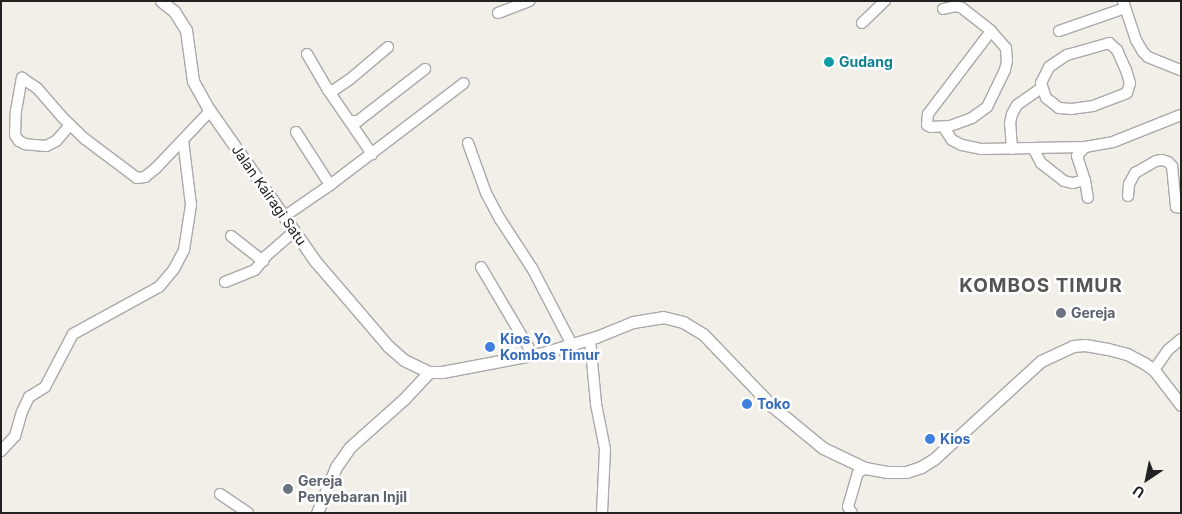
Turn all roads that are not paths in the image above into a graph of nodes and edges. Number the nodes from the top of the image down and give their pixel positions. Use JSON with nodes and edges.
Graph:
{"nodes":[{"id":1,"x":161,"y":1,"type":"edge"},
{"id":2,"x":530,"y":1,"type":"edge"},
{"id":3,"x":885,"y":1,"type":"edge"},
{"id":4,"x":1124,"y":5,"type":"edge"},
{"id":5,"x":943,"y":9,"type":"dead end"},
{"id":6,"x":498,"y":13,"type":"dead end"},
{"id":7,"x":862,"y":23,"type":"dead end"},
{"id":8,"x":1059,"y":31,"type":"dead end"},
{"id":9,"x":992,"y":32,"type":"junction"},
{"id":10,"x":388,"y":47,"type":"dead end"},
{"id":11,"x":307,"y":54,"type":"dead end"},
{"id":12,"x":425,"y":69,"type":"dead end"},
{"id":13,"x":1181,"y":70,"type":"edge"},
{"id":14,"x":464,"y":83,"type":"dead end"},
{"id":15,"x":1041,"y":88,"type":"junction"},
{"id":16,"x":328,"y":90,"type":"junction"},
{"id":17,"x":210,"y":110,"type":"junction"},
{"id":18,"x":1181,"y":115,"type":"edge"},
{"id":19,"x":351,"y":121,"type":"junction"},
{"id":20,"x":70,"y":125,"type":"junction"},
{"id":21,"x":944,"y":128,"type":"junction"},
{"id":22,"x":296,"y":132,"type":"dead end"},
{"id":23,"x":183,"y":140,"type":"junction"},
{"id":24,"x":468,"y":143,"type":"dead end"},
{"id":25,"x":1085,"y":147,"type":"junction"},
{"id":26,"x":1033,"y":148,"type":"junction"},
{"id":27,"x":1012,"y":149,"type":"junction"},
{"id":28,"x":372,"y":154,"type":"junction"},
{"id":29,"x":1085,"y":180,"type":"junction"},
{"id":30,"x":330,"y":185,"type":"junction"},
{"id":31,"x":1128,"y":196,"type":"dead end"},
{"id":32,"x":1088,"y":198,"type":"dead end"},
{"id":33,"x":1181,"y":208,"type":"edge"},
{"id":34,"x":285,"y":216,"type":"junction"},
{"id":35,"x":295,"y":231,"type":"junction"},
{"id":36,"x":231,"y":236,"type":"dead end"},
{"id":37,"x":263,"y":261,"type":"junction"},
{"id":38,"x":481,"y":266,"type":"dead end"},
{"id":39,"x":225,"y":282,"type":"dead end"},
{"id":40,"x":590,"y":339,"type":"junction"},
{"id":41,"x":1181,"y":339,"type":"edge"},
{"id":42,"x":572,"y":345,"type":"junction"},
{"id":43,"x":533,"y":355,"type":"junction"},
{"id":44,"x":1154,"y":370,"type":"junction"},
{"id":45,"x":429,"y":372,"type":"junction"},
{"id":46,"x":1181,"y":406,"type":"edge"},
{"id":47,"x":1,"y":451,"type":"edge"},
{"id":48,"x":865,"y":468,"type":"junction"},
{"id":49,"x":220,"y":494,"type":"dead end"},
{"id":50,"x":248,"y":513,"type":"edge"},
{"id":51,"x":317,"y":513,"type":"edge"},
{"id":52,"x":602,"y":513,"type":"edge"},
{"id":53,"x":852,"y":513,"type":"edge"}],
"edges":[{"from":1,"to":17,"type":"street","name":"Jalan Kairagi Satu"},
{"from":2,"to":6,"type":"street"},
{"from":3,"to":7,"type":"street"},
{"from":4,"to":8,"type":"street"},
{"from":4,"to":13,"type":"street"},
{"from":5,"to":9,"type":"street"},
{"from":9,"to":21,"type":"street"},
{"from":9,"to":21,"type":"street"},
{"from":10,"to":16,"type":"street"},
{"from":11,"to":16,"type":"street"},
{"from":12,"to":19,"type":"street"},
{"from":14,"to":28,"type":"street"},
{"from":15,"to":15,"type":"street"},
{"from":15,"to":27,"type":"street"},
{"from":16,"to":19,"type":"street"},
{"from":17,"to":23,"type":"street"},
{"from":17,"to":34,"type":"street","name":"Jalan Kairagi Satu"},
{"from":18,"to":25,"type":"street"},
{"from":19,"to":28,"type":"street"},
{"from":20,"to":20,"type":"street"},
{"from":20,"to":23,"type":"street"},
{"from":21,"to":27,"type":"street"},
{"from":22,"to":30,"type":"street"},
{"from":23,"to":47,"type":"street"},
{"from":24,"to":42,"type":"street"},
{"from":25,"to":26,"type":"street"},
{"from":25,"to":29,"type":"street"},
{"from":26,"to":27,"type":"street"},
{"from":26,"to":29,"type":"street"},
{"from":28,"to":30,"type":"street"},
{"from":29,"to":32,"type":"street"},
{"from":30,"to":34,"type":"street"},
{"from":31,"to":33,"type":"street"},
{"from":34,"to":35,"type":"street","name":"Jalan Kairagi Satu"},
{"from":35,"to":37,"type":"street"},
{"from":35,"to":45,"type":"street","name":"Jalan Kairagi Satu"},
{"from":36,"to":37,"type":"street"},
{"from":37,"to":39,"type":"street"},
{"from":38,"to":43,"type":"street"},
{"from":40,"to":42,"type":"street"},
{"from":40,"to":48,"type":"street"},
{"from":40,"to":52,"type":"street"},
{"from":41,"to":44,"type":"street"},
{"from":42,"to":43,"type":"street"},
{"from":43,"to":45,"type":"street"},
{"from":44,"to":46,"type":"street"},
{"from":44,"to":48,"type":"street"},
{"from":45,"to":51,"type":"street"},
{"from":48,"to":53,"type":"street"},
{"from":49,"to":50,"type":"street"}]}
